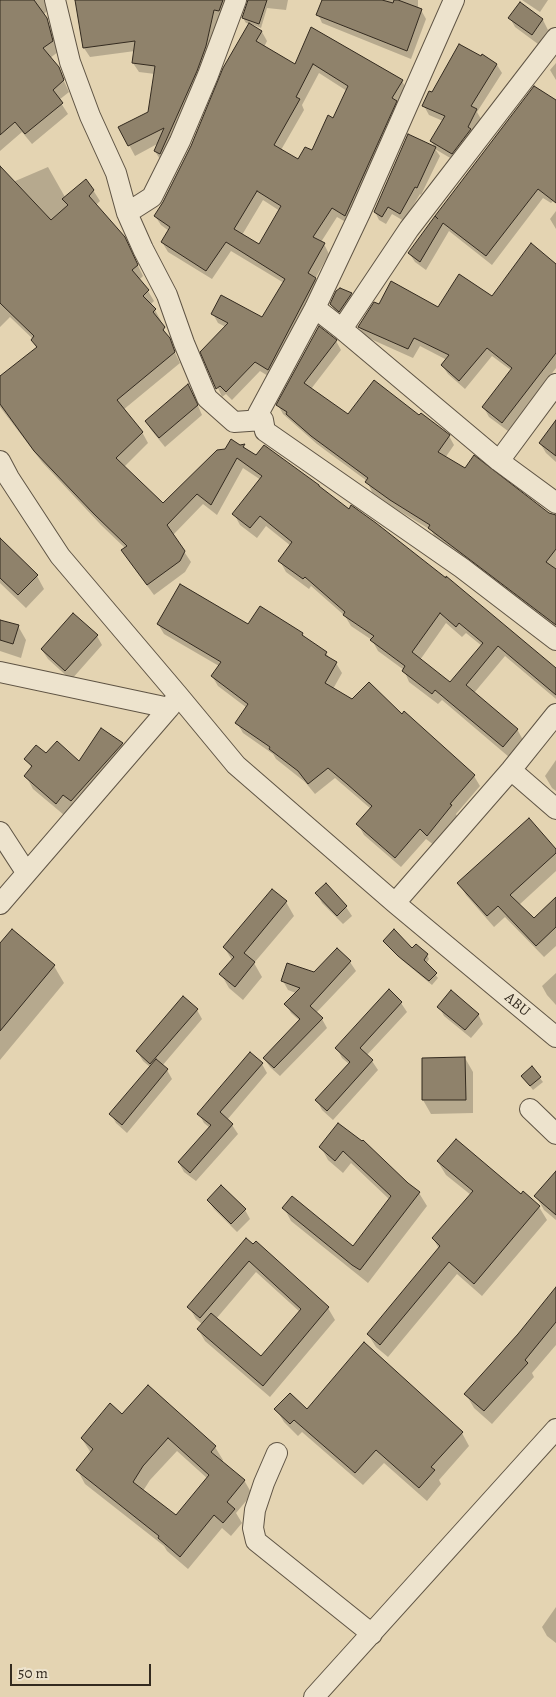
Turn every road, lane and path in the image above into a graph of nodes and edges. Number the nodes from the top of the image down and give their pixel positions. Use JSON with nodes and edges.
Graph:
{"nodes":[{"id":1,"x":56,"y":0,"type":"edge"},
{"id":2,"x":236,"y":0,"type":"edge"},
{"id":3,"x":454,"y":0,"type":"edge"},
{"id":4,"x":556,"y":38,"type":"edge"},
{"id":5,"x":127,"y":213,"type":"junction"},
{"id":6,"x":315,"y":308,"type":"junction"},
{"id":7,"x":342,"y":328,"type":"junction"},
{"id":8,"x":556,"y":384,"type":"edge"},
{"id":9,"x":263,"y":420,"type":"junction"},
{"id":10,"x":0,"y":461,"type":"edge"},
{"id":11,"x":499,"y":461,"type":"junction"},
{"id":12,"x":556,"y":503,"type":"edge"},
{"id":13,"x":556,"y":640,"type":"edge"},
{"id":14,"x":3,"y":676,"type":"edge"},
{"id":15,"x":174,"y":702,"type":"junction"},
{"id":16,"x":556,"y":714,"type":"edge"},
{"id":17,"x":511,"y":770,"type":"junction"},
{"id":18,"x":556,"y":809,"type":"edge"},
{"id":19,"x":0,"y":832,"type":"edge"},
{"id":20,"x":26,"y":872,"type":"junction"},
{"id":21,"x":395,"y":903,"type":"junction"},
{"id":22,"x":0,"y":904,"type":"edge"},
{"id":23,"x":556,"y":1036,"type":"edge"},
{"id":24,"x":530,"y":1109,"type":"dead end"},
{"id":25,"x":556,"y":1134,"type":"edge"},
{"id":26,"x":556,"y":1429,"type":"edge"},
{"id":27,"x":278,"y":1453,"type":"dead end"},
{"id":28,"x":372,"y":1634,"type":"junction"},
{"id":29,"x":314,"y":1697,"type":"edge"}],
"edges":[{"from":1,"to":5,"type":"street"},
{"from":2,"to":5,"type":"street"},
{"from":3,"to":6,"type":"street"},
{"from":4,"to":7,"type":"street"},
{"from":5,"to":9,"type":"street"},
{"from":6,"to":7,"type":"street"},
{"from":6,"to":9,"type":"street"},
{"from":7,"to":11,"type":"street"},
{"from":8,"to":11,"type":"street"},
{"from":9,"to":13,"type":"street"},
{"from":10,"to":15,"type":"street","name":"ABU"},
{"from":11,"to":12,"type":"street"},
{"from":14,"to":15,"type":"street"},
{"from":15,"to":20,"type":"street"},
{"from":15,"to":21,"type":"street","name":"ABU"},
{"from":16,"to":17,"type":"street"},
{"from":17,"to":18,"type":"street"},
{"from":17,"to":21,"type":"street"},
{"from":19,"to":20,"type":"street"},
{"from":20,"to":22,"type":"street"},
{"from":21,"to":23,"type":"street","name":"ABU"},
{"from":24,"to":25,"type":"street"},
{"from":26,"to":28,"type":"street"},
{"from":27,"to":28,"type":"street"},
{"from":28,"to":29,"type":"street"}]}
